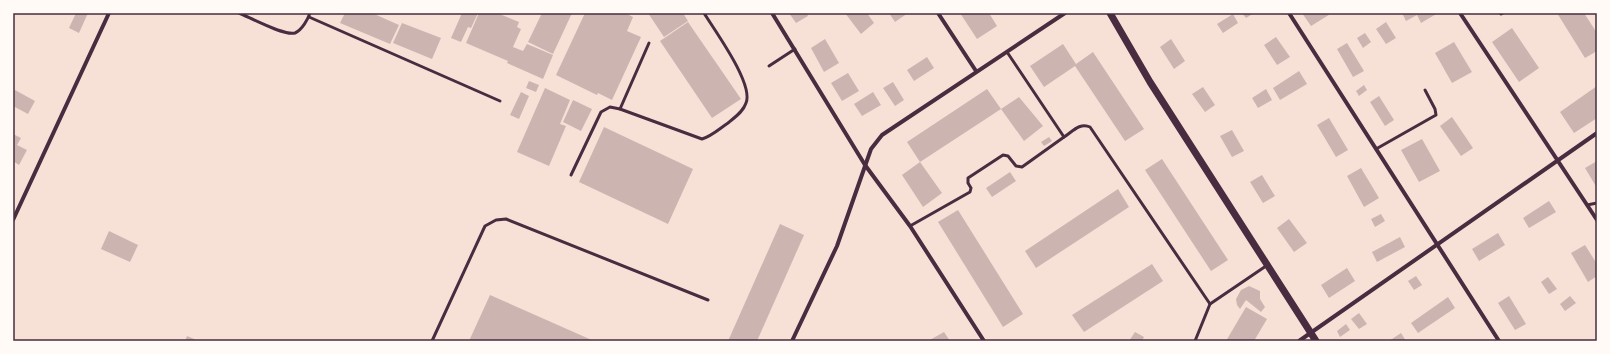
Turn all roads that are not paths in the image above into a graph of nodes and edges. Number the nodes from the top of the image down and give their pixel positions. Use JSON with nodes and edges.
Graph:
{"nodes":[{"id":1,"x":109,"y":13,"type":"edge"},
{"id":2,"x":239,"y":13,"type":"edge"},
{"id":3,"x":704,"y":13,"type":"edge"},
{"id":4,"x":772,"y":13,"type":"edge"},
{"id":5,"x":938,"y":13,"type":"edge"},
{"id":6,"x":1065,"y":13,"type":"edge"},
{"id":7,"x":1110,"y":13,"type":"edge"},
{"id":8,"x":1289,"y":13,"type":"edge"},
{"id":9,"x":1460,"y":13,"type":"edge"},
{"id":10,"x":1500,"y":13,"type":"edge"},
{"id":11,"x":1503,"y":13,"type":"edge"},
{"id":12,"x":310,"y":15,"type":"edge"},
{"id":13,"x":649,"y":43,"type":"dead end"},
{"id":14,"x":795,"y":49,"type":"junction"},
{"id":15,"x":1007,"y":52,"type":"junction"},
{"id":16,"x":769,"y":66,"type":"dead end"},
{"id":17,"x":976,"y":71,"type":"junction"},
{"id":18,"x":1425,"y":90,"type":"dead end"},
{"id":19,"x":500,"y":101,"type":"dead end"},
{"id":20,"x":620,"y":109,"type":"junction"},
{"id":21,"x":1597,"y":133,"type":"edge"},
{"id":22,"x":1064,"y":137,"type":"junction"},
{"id":23,"x":1376,"y":149,"type":"junction"},
{"id":24,"x":1558,"y":160,"type":"junction"},
{"id":25,"x":865,"y":165,"type":"junction"},
{"id":26,"x":571,"y":175,"type":"dead end"},
{"id":27,"x":1597,"y":203,"type":"edge"},
{"id":28,"x":1587,"y":205,"type":"junction"},
{"id":29,"x":13,"y":220,"type":"edge"},
{"id":30,"x":1597,"y":220,"type":"edge"},
{"id":31,"x":910,"y":226,"type":"junction"},
{"id":32,"x":1437,"y":245,"type":"junction"},
{"id":33,"x":1266,"y":266,"type":"junction"},
{"id":34,"x":708,"y":300,"type":"dead end"},
{"id":35,"x":1210,"y":304,"type":"junction"},
{"id":36,"x":1310,"y":332,"type":"junction"},
{"id":37,"x":432,"y":341,"type":"edge"},
{"id":38,"x":792,"y":341,"type":"edge"},
{"id":39,"x":984,"y":341,"type":"edge"},
{"id":40,"x":1195,"y":341,"type":"edge"},
{"id":41,"x":1299,"y":341,"type":"edge"},
{"id":42,"x":1316,"y":341,"type":"edge"},
{"id":43,"x":1499,"y":341,"type":"edge"}],
"edges":[{"from":1,"to":29,"type":"street"},
{"from":2,"to":12,"type":"lane"},
{"from":3,"to":20,"type":"lane"},
{"from":4,"to":14,"type":"street"},
{"from":5,"to":17,"type":"street"},
{"from":6,"to":15,"type":"street"},
{"from":7,"to":33,"type":"street"},
{"from":8,"to":23,"type":"street"},
{"from":9,"to":24,"type":"street"},
{"from":10,"to":11,"type":"lane"},
{"from":12,"to":19,"type":"lane"},
{"from":13,"to":20,"type":"lane"},
{"from":14,"to":16,"type":"lane"},
{"from":14,"to":25,"type":"street"},
{"from":15,"to":17,"type":"street"},
{"from":15,"to":22,"type":"lane"},
{"from":17,"to":25,"type":"street"},
{"from":18,"to":23,"type":"lane"},
{"from":20,"to":26,"type":"lane"},
{"from":21,"to":24,"type":"street"},
{"from":22,"to":31,"type":"lane"},
{"from":22,"to":35,"type":"lane"},
{"from":23,"to":32,"type":"street"},
{"from":24,"to":28,"type":"street"},
{"from":24,"to":32,"type":"street"},
{"from":25,"to":31,"type":"street"},
{"from":25,"to":38,"type":"street"},
{"from":27,"to":28,"type":"lane"},
{"from":28,"to":30,"type":"street"},
{"from":31,"to":39,"type":"street"},
{"from":32,"to":36,"type":"street"},
{"from":32,"to":43,"type":"street"},
{"from":33,"to":35,"type":"lane"},
{"from":33,"to":36,"type":"street"},
{"from":34,"to":37,"type":"lane"},
{"from":35,"to":40,"type":"lane"},
{"from":36,"to":41,"type":"street"},
{"from":36,"to":42,"type":"street"}]}
